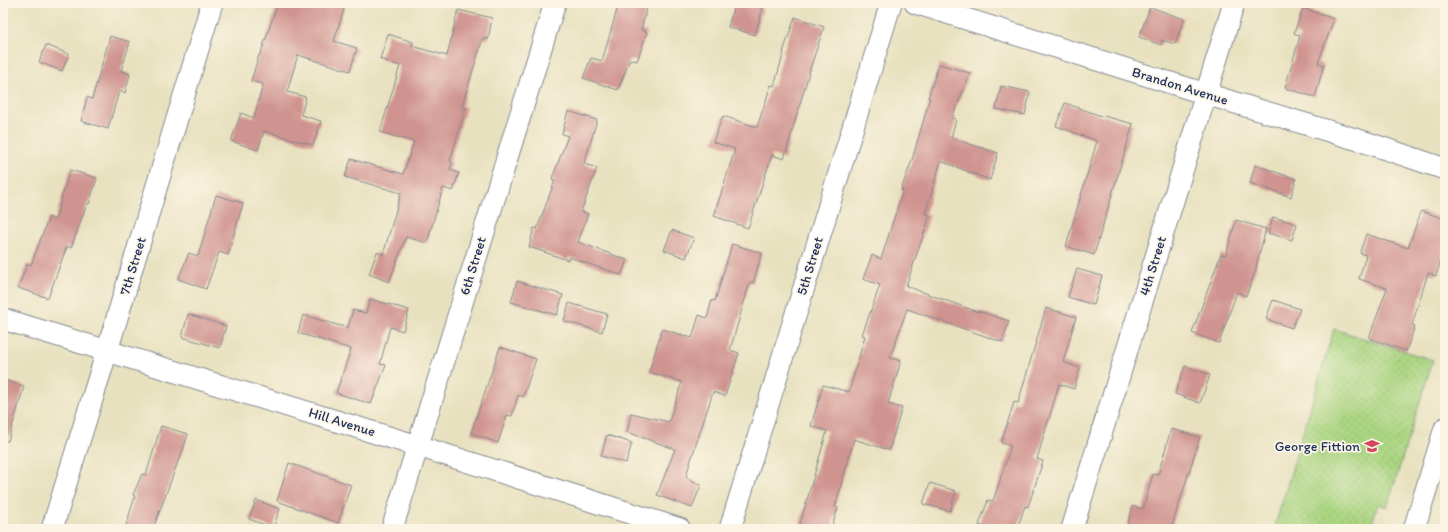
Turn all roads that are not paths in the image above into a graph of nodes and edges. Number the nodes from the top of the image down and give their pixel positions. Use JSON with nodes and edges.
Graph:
{"nodes":[{"id":1,"x":212,"y":3,"type":"edge"},
{"id":2,"x":555,"y":3,"type":"edge"},
{"id":3,"x":891,"y":3,"type":"edge"},
{"id":4,"x":915,"y":3,"type":"edge"},
{"id":5,"x":1234,"y":3,"type":"edge"},
{"id":6,"x":1206,"y":94,"type":"junction"},
{"id":7,"x":1445,"y":169,"type":"edge"},
{"id":8,"x":3,"y":319,"type":"edge"},
{"id":9,"x":107,"y":351,"type":"junction"},
{"id":10,"x":1445,"y":428,"type":"edge"},
{"id":11,"x":418,"y":446,"type":"junction"},
{"id":12,"x":52,"y":529,"type":"edge"},
{"id":13,"x":392,"y":529,"type":"edge"},
{"id":14,"x":680,"y":529,"type":"edge"},
{"id":15,"x":730,"y":529,"type":"edge"},
{"id":16,"x":1072,"y":529,"type":"edge"},
{"id":17,"x":1414,"y":529,"type":"edge"}],
"edges":[{"from":1,"to":9,"type":"street","name":"7th Street"},
{"from":2,"to":11,"type":"street","name":"6th Street"},
{"from":3,"to":15,"type":"street","name":"5th Street"},
{"from":4,"to":6,"type":"street","name":"Brandon Avenue"},
{"from":5,"to":6,"type":"street","name":"4th Street"},
{"from":6,"to":7,"type":"street","name":"Brandon Avenue"},
{"from":6,"to":16,"type":"street","name":"4th Street"},
{"from":8,"to":9,"type":"street","name":"Hill Avenue"},
{"from":9,"to":11,"type":"street","name":"Hill Avenue"},
{"from":9,"to":12,"type":"street","name":"7th Street"},
{"from":10,"to":17,"type":"street"},
{"from":11,"to":13,"type":"street","name":"6th Street"},
{"from":11,"to":14,"type":"street","name":"Hill Avenue"}]}
